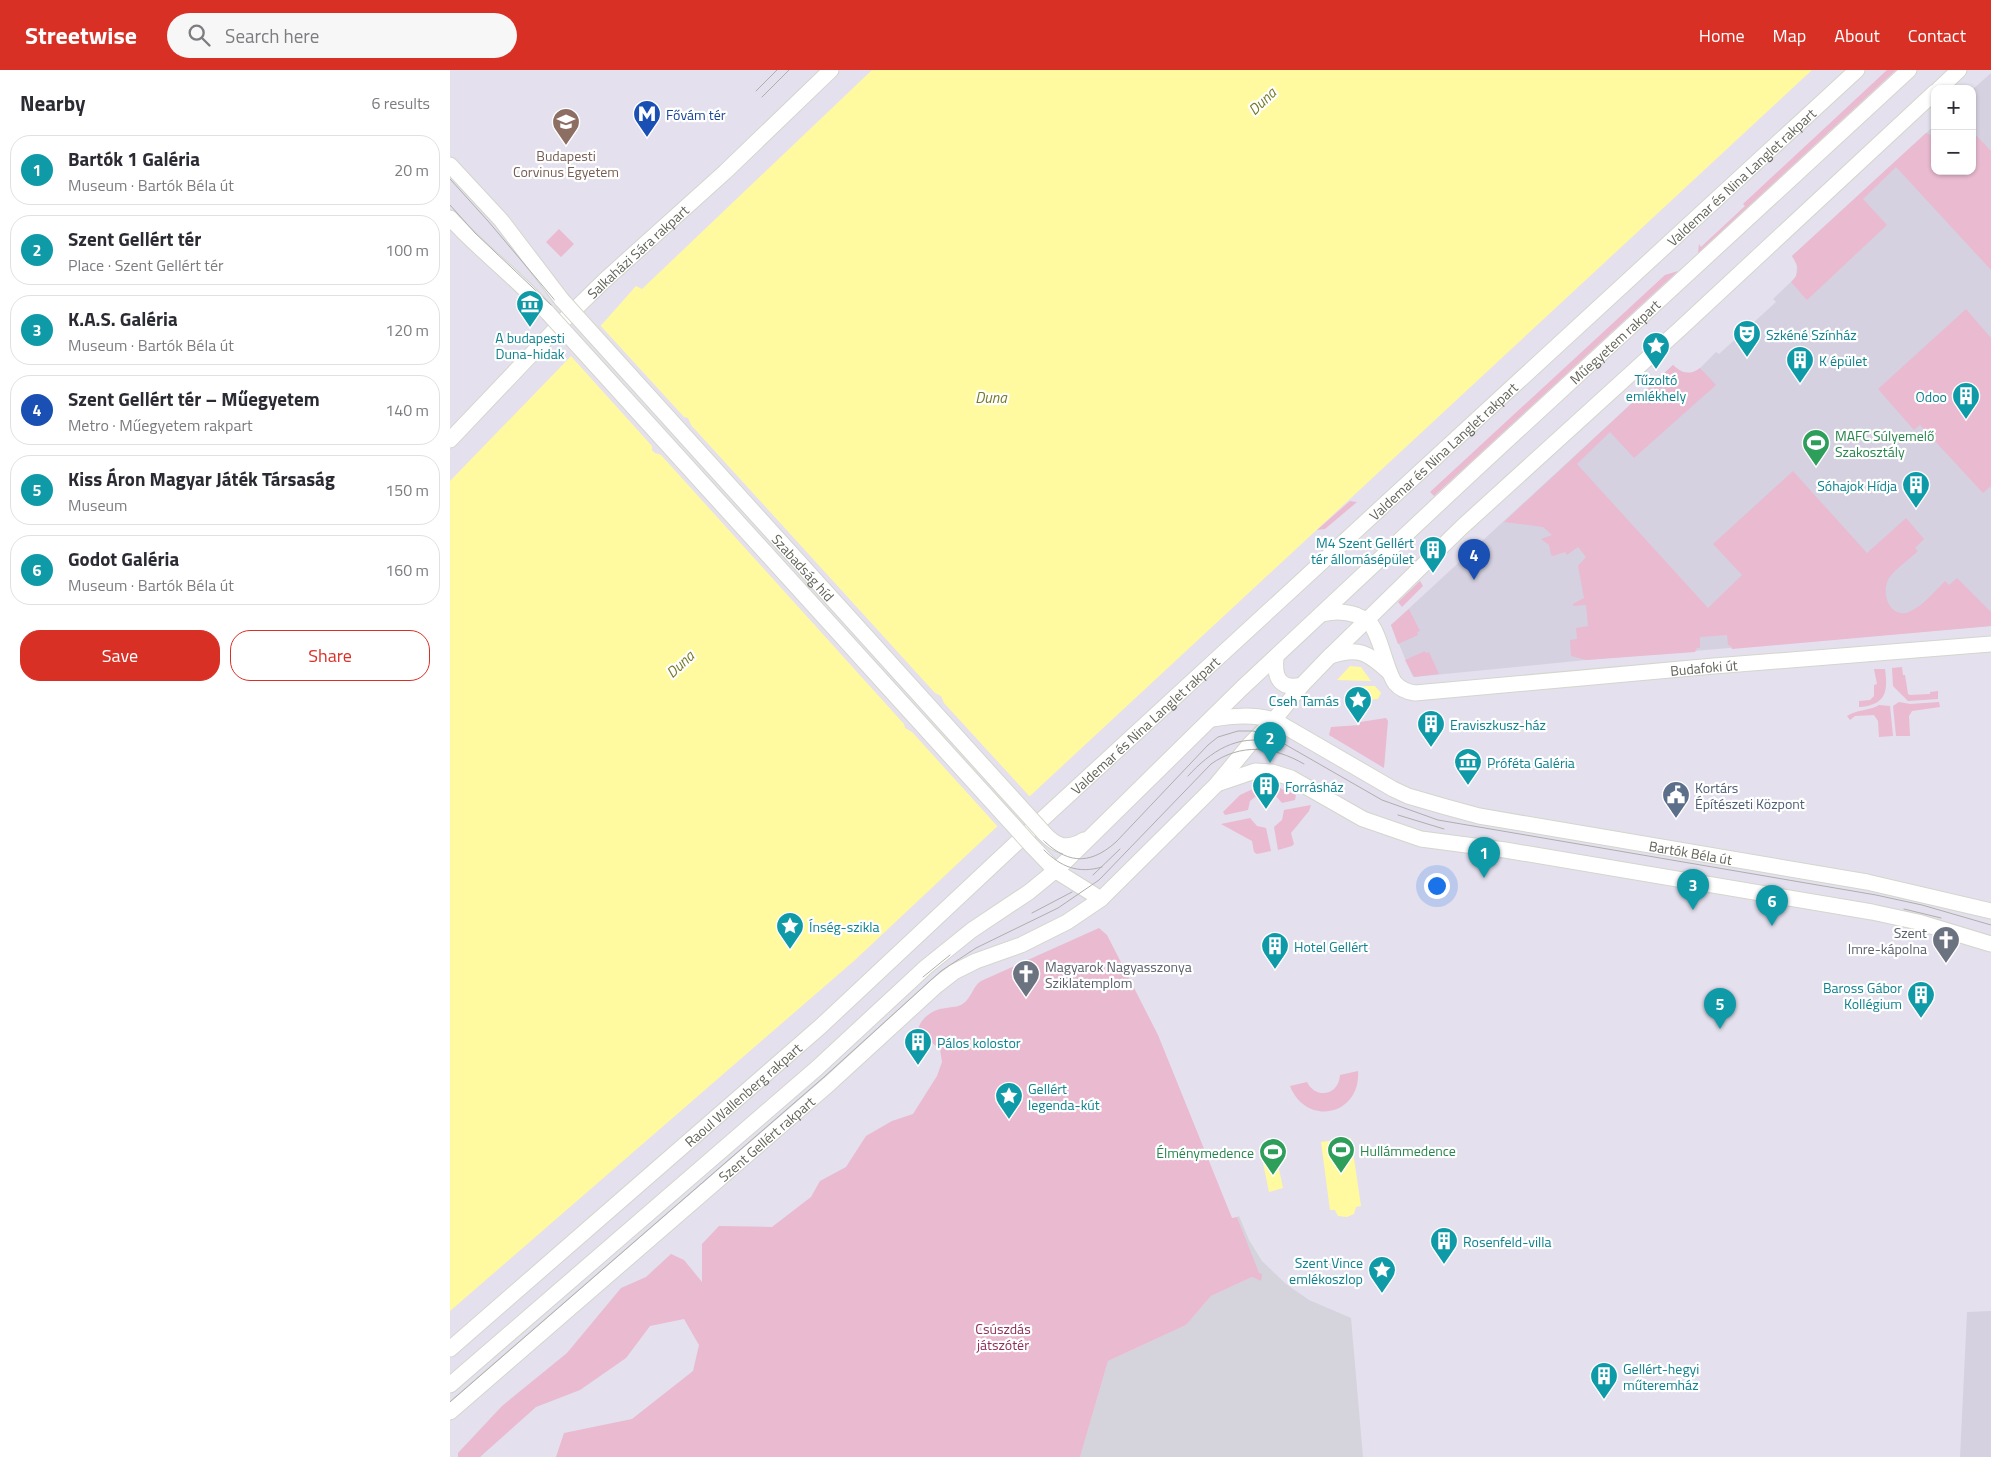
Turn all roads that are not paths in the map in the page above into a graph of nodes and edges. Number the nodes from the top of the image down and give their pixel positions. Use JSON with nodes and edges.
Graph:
{"nodes":[{"id":1,"x":831,"y":70,"type":"edge"},
{"id":2,"x":1857,"y":70,"type":"edge"},
{"id":3,"x":1909,"y":70,"type":"edge"},
{"id":4,"x":1959,"y":70,"type":"edge"},
{"id":5,"x":1942,"y":85,"type":"edge"},
{"id":6,"x":1931,"y":96,"type":"edge"},
{"id":7,"x":450,"y":165,"type":"edge"},
{"id":8,"x":450,"y":218,"type":"edge"},
{"id":9,"x":450,"y":440,"type":"edge"},
{"id":10,"x":1342,"y":612,"type":"junction"},
{"id":11,"x":1322,"y":614,"type":"junction"},
{"id":12,"x":1368,"y":620,"type":"junction"},
{"id":13,"x":1346,"y":640,"type":"junction"},
{"id":14,"x":1991,"y":644,"type":"edge"},
{"id":15,"x":1330,"y":656,"type":"junction"},
{"id":16,"x":1276,"y":658,"type":"junction"},
{"id":17,"x":1390,"y":673,"type":"junction"},
{"id":18,"x":1302,"y":685,"type":"junction"},
{"id":19,"x":1212,"y":718,"type":"junction"},
{"id":20,"x":1274,"y":720,"type":"junction"},
{"id":21,"x":1216,"y":785,"type":"junction"},
{"id":22,"x":1092,"y":835,"type":"junction"},
{"id":23,"x":1030,"y":838,"type":"junction"},
{"id":24,"x":1056,"y":871,"type":"junction"},
{"id":25,"x":1101,"y":899,"type":"junction"},
{"id":26,"x":1991,"y":911,"type":"edge"},
{"id":27,"x":1991,"y":944,"type":"edge"},
{"id":28,"x":450,"y":1349,"type":"edge"},
{"id":29,"x":450,"y":1385,"type":"edge"},
{"id":30,"x":450,"y":1412,"type":"edge"}],
"edges":[{"from":1,"to":9,"type":"main road","name":"Salkaházi Sára rakpart"},
{"from":2,"to":23,"type":"main road","name":"Valdemar és Nina Langlet rakpart"},
{"from":3,"to":11,"type":"main road","name":"Műegyetem rakpart"},
{"from":4,"to":5,"type":"main road"},
{"from":6,"to":12,"type":"main road"},
{"from":7,"to":22,"type":"main road","name":"Szabadság híd","bridge":true},
{"from":8,"to":23,"type":"main road","name":"Szabadság híd","bridge":true},
{"from":10,"to":11,"type":"main road"},
{"from":10,"to":12,"type":"main road"},
{"from":10,"to":13,"type":"main road"},
{"from":11,"to":16,"type":"main road","name":"Műegyetem rakpart"},
{"from":12,"to":13,"type":"main road","name":"Szent Gellért rakpart"},
{"from":12,"to":17,"type":"main road"},
{"from":13,"to":15,"type":"main road","name":"Szent Gellért rakpart"},
{"from":14,"to":17,"type":"main road","name":"Budafoki út"},
{"from":15,"to":17,"type":"main road"},
{"from":15,"to":18,"type":"main road","name":"Szent Gellért rakpart"},
{"from":16,"to":18,"type":"main road"},
{"from":16,"to":19,"type":"main road","name":"Műegyetem rakpart"},
{"from":18,"to":20,"type":"main road","name":"Szent Gellért rakpart"},
{"from":19,"to":20,"type":"main road"},
{"from":19,"to":22,"type":"main road","name":"Szent Gellért rakpart"},
{"from":20,"to":21,"type":"main road","name":"Szent Gellért rakpart"},
{"from":20,"to":26,"type":"main road","name":"Bartók Béla út"},
{"from":21,"to":25,"type":"main road","name":"Szent Gellért rakpart"},
{"from":21,"to":27,"type":"main road","name":"Bartók Béla út"},
{"from":22,"to":24,"type":"main road","name":"Szent Gellért rakpart"},
{"from":23,"to":24,"type":"main road","name":"Szabadság híd"},
{"from":23,"to":28,"type":"main road","name":"Raoul Wallenberg rakpart"},
{"from":24,"to":25,"type":"main road","name":"Szabadság híd"},
{"from":24,"to":29,"type":"main road","name":"Szent Gellért rakpart"},
{"from":25,"to":30,"type":"main road","name":"Szent Gellért rakpart"}]}
